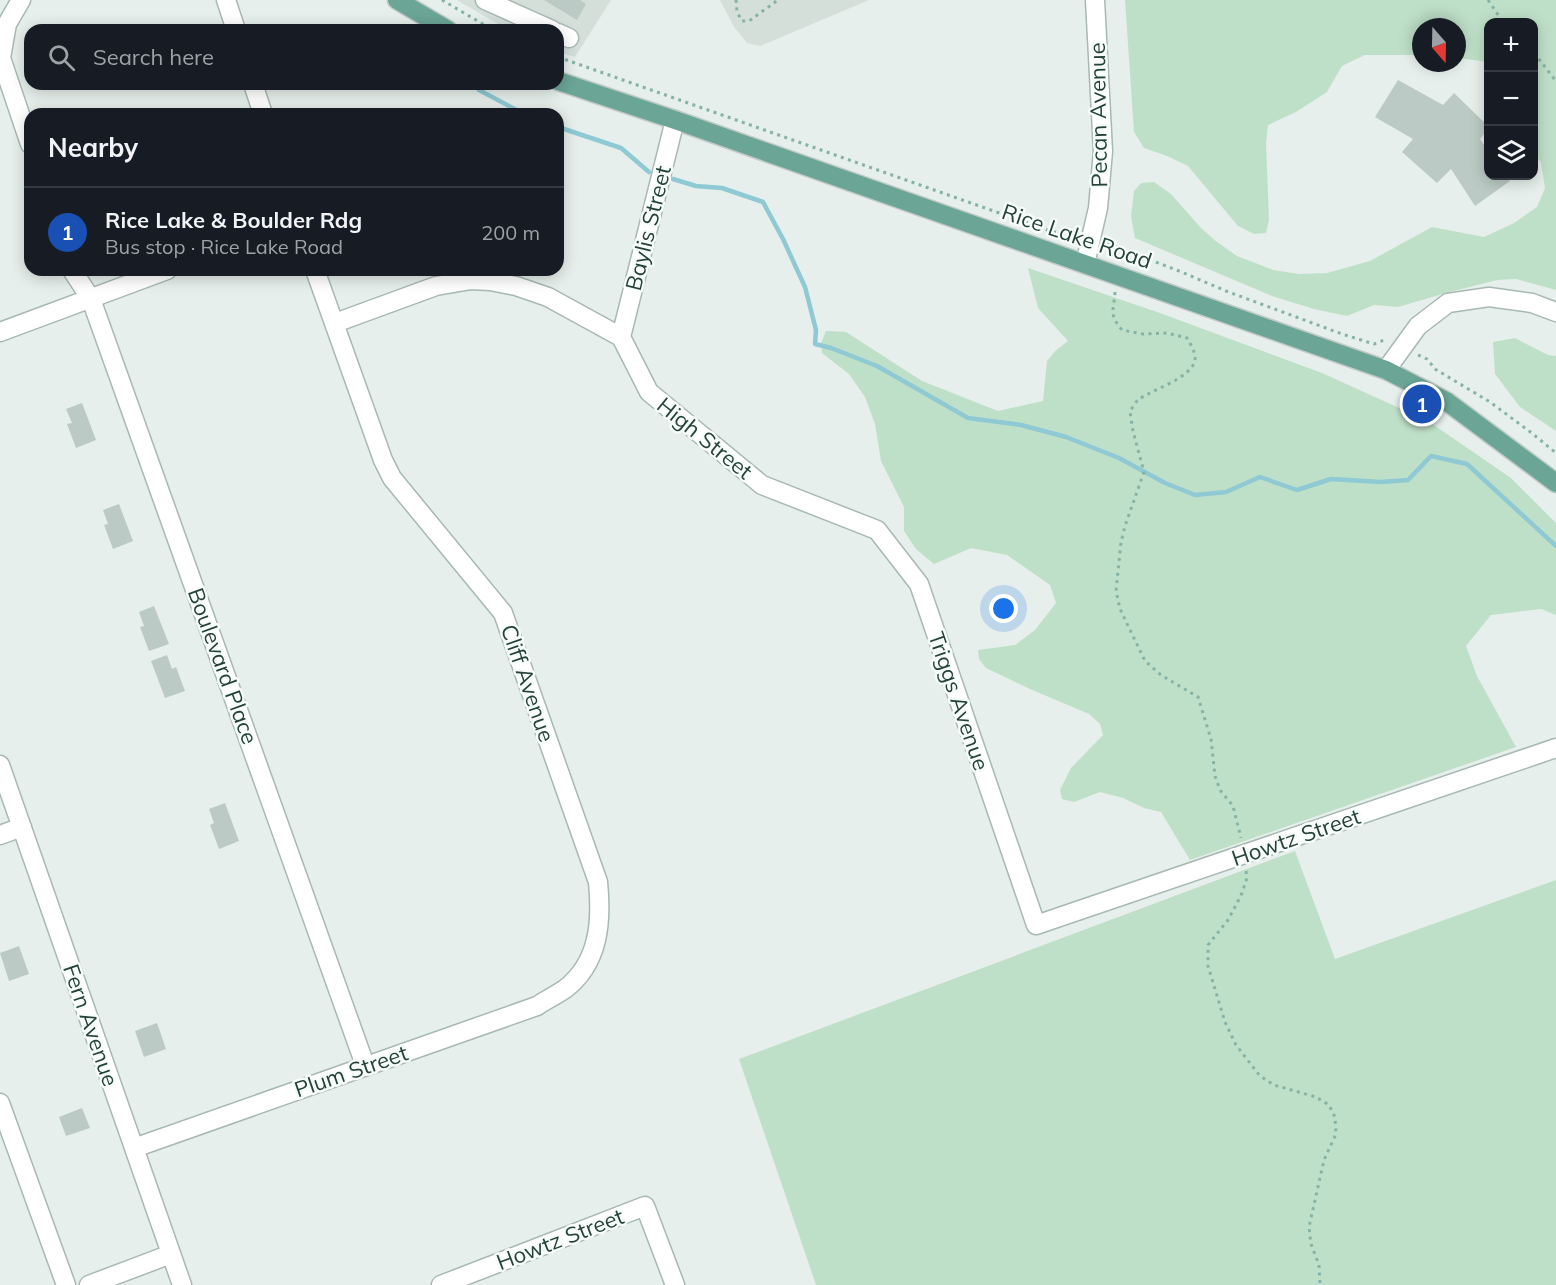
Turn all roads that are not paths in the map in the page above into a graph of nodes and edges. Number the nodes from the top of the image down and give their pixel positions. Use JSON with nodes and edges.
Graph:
{"nodes":[{"id":1,"x":21,"y":0,"type":"edge"},
{"id":2,"x":226,"y":0,"type":"edge"},
{"id":3,"x":398,"y":0,"type":"edge"},
{"id":4,"x":485,"y":0,"type":"edge"},
{"id":5,"x":1095,"y":0,"type":"edge"},
{"id":6,"x":234,"y":24,"type":"edge"},
{"id":7,"x":438,"y":24,"type":"edge"},
{"id":8,"x":539,"y":24,"type":"edge"},
{"id":9,"x":564,"y":83,"type":"edge"},
{"id":10,"x":255,"y":90,"type":"edge"},
{"id":11,"x":261,"y":108,"type":"edge"},
{"id":12,"x":675,"y":120,"type":"junction"},
{"id":13,"x":24,"y":126,"type":"edge"},
{"id":14,"x":1084,"y":264,"type":"junction"},
{"id":15,"x":76,"y":276,"type":"edge"},
{"id":16,"x":151,"y":276,"type":"edge"},
{"id":17,"x":317,"y":276,"type":"edge"},
{"id":18,"x":91,"y":299,"type":"junction"},
{"id":19,"x":1556,"y":312,"type":"edge"},
{"id":20,"x":335,"y":323,"type":"junction"},
{"id":21,"x":0,"y":332,"type":"edge"},
{"id":22,"x":621,"y":337,"type":"junction"},
{"id":23,"x":1386,"y":370,"type":"junction"},
{"id":24,"x":1556,"y":483,"type":"edge"},
{"id":25,"x":834,"y":514,"type":"joint"},
{"id":26,"x":1556,"y":748,"type":"edge"},
{"id":27,"x":0,"y":765,"type":"edge"},
{"id":28,"x":22,"y":827,"type":"junction"},
{"id":29,"x":0,"y":835,"type":"edge"},
{"id":30,"x":1036,"y":925,"type":"joint"},
{"id":31,"x":566,"y":988,"type":"joint"},
{"id":32,"x":365,"y":1065,"type":"junction"},
{"id":33,"x":0,"y":1103,"type":"edge"},
{"id":34,"x":135,"y":1148,"type":"junction"},
{"id":35,"x":171,"y":1254,"type":"junction"},
{"id":36,"x":66,"y":1285,"type":"edge"},
{"id":37,"x":89,"y":1285,"type":"edge"},
{"id":38,"x":182,"y":1285,"type":"edge"},
{"id":39,"x":441,"y":1285,"type":"edge"},
{"id":40,"x":675,"y":1285,"type":"edge"}],
"edges":[{"from":1,"to":13,"type":"street"},
{"from":2,"to":6,"type":"street"},
{"from":3,"to":7,"type":"main road"},
{"from":4,"to":8,"type":"street"},
{"from":5,"to":14,"type":"street","name":"Pecan Avenue"},
{"from":9,"to":12,"type":"main road","name":"Rice Lake Road"},
{"from":10,"to":11,"type":"street"},
{"from":12,"to":14,"type":"main road","name":"Rice Lake Road"},
{"from":12,"to":22,"type":"street","name":"Baylis Street"},
{"from":14,"to":23,"type":"main road","name":"Rice Lake Road"},
{"from":15,"to":18,"type":"street","name":"Boulevard Place"},
{"from":16,"to":18,"type":"street"},
{"from":17,"to":20,"type":"street","name":"Cliff Avenue"},
{"from":18,"to":21,"type":"street"},
{"from":18,"to":32,"type":"street","name":"Boulevard Place"},
{"from":19,"to":23,"type":"street"},
{"from":20,"to":22,"type":"street"},
{"from":20,"to":31,"type":"street","name":"Cliff Avenue"},
{"from":22,"to":25,"type":"street","name":"High Street"},
{"from":23,"to":24,"type":"main road","name":"Rice Lake Road"},
{"from":25,"to":30,"type":"street","name":"Triggs Avenue"},
{"from":26,"to":30,"type":"street","name":"Howtz Street"},
{"from":27,"to":28,"type":"street","name":"Fern Avenue"},
{"from":28,"to":29,"type":"street"},
{"from":28,"to":34,"type":"street","name":"Fern Avenue"},
{"from":31,"to":32,"type":"street","name":"Plum Street"},
{"from":32,"to":34,"type":"street","name":"Plum Street"},
{"from":33,"to":36,"type":"street"},
{"from":34,"to":35,"type":"street","name":"Fern Avenue"},
{"from":35,"to":37,"type":"street"},
{"from":35,"to":38,"type":"street","name":"Fern Avenue"},
{"from":39,"to":40,"type":"street","name":"Howtz Street"}]}
